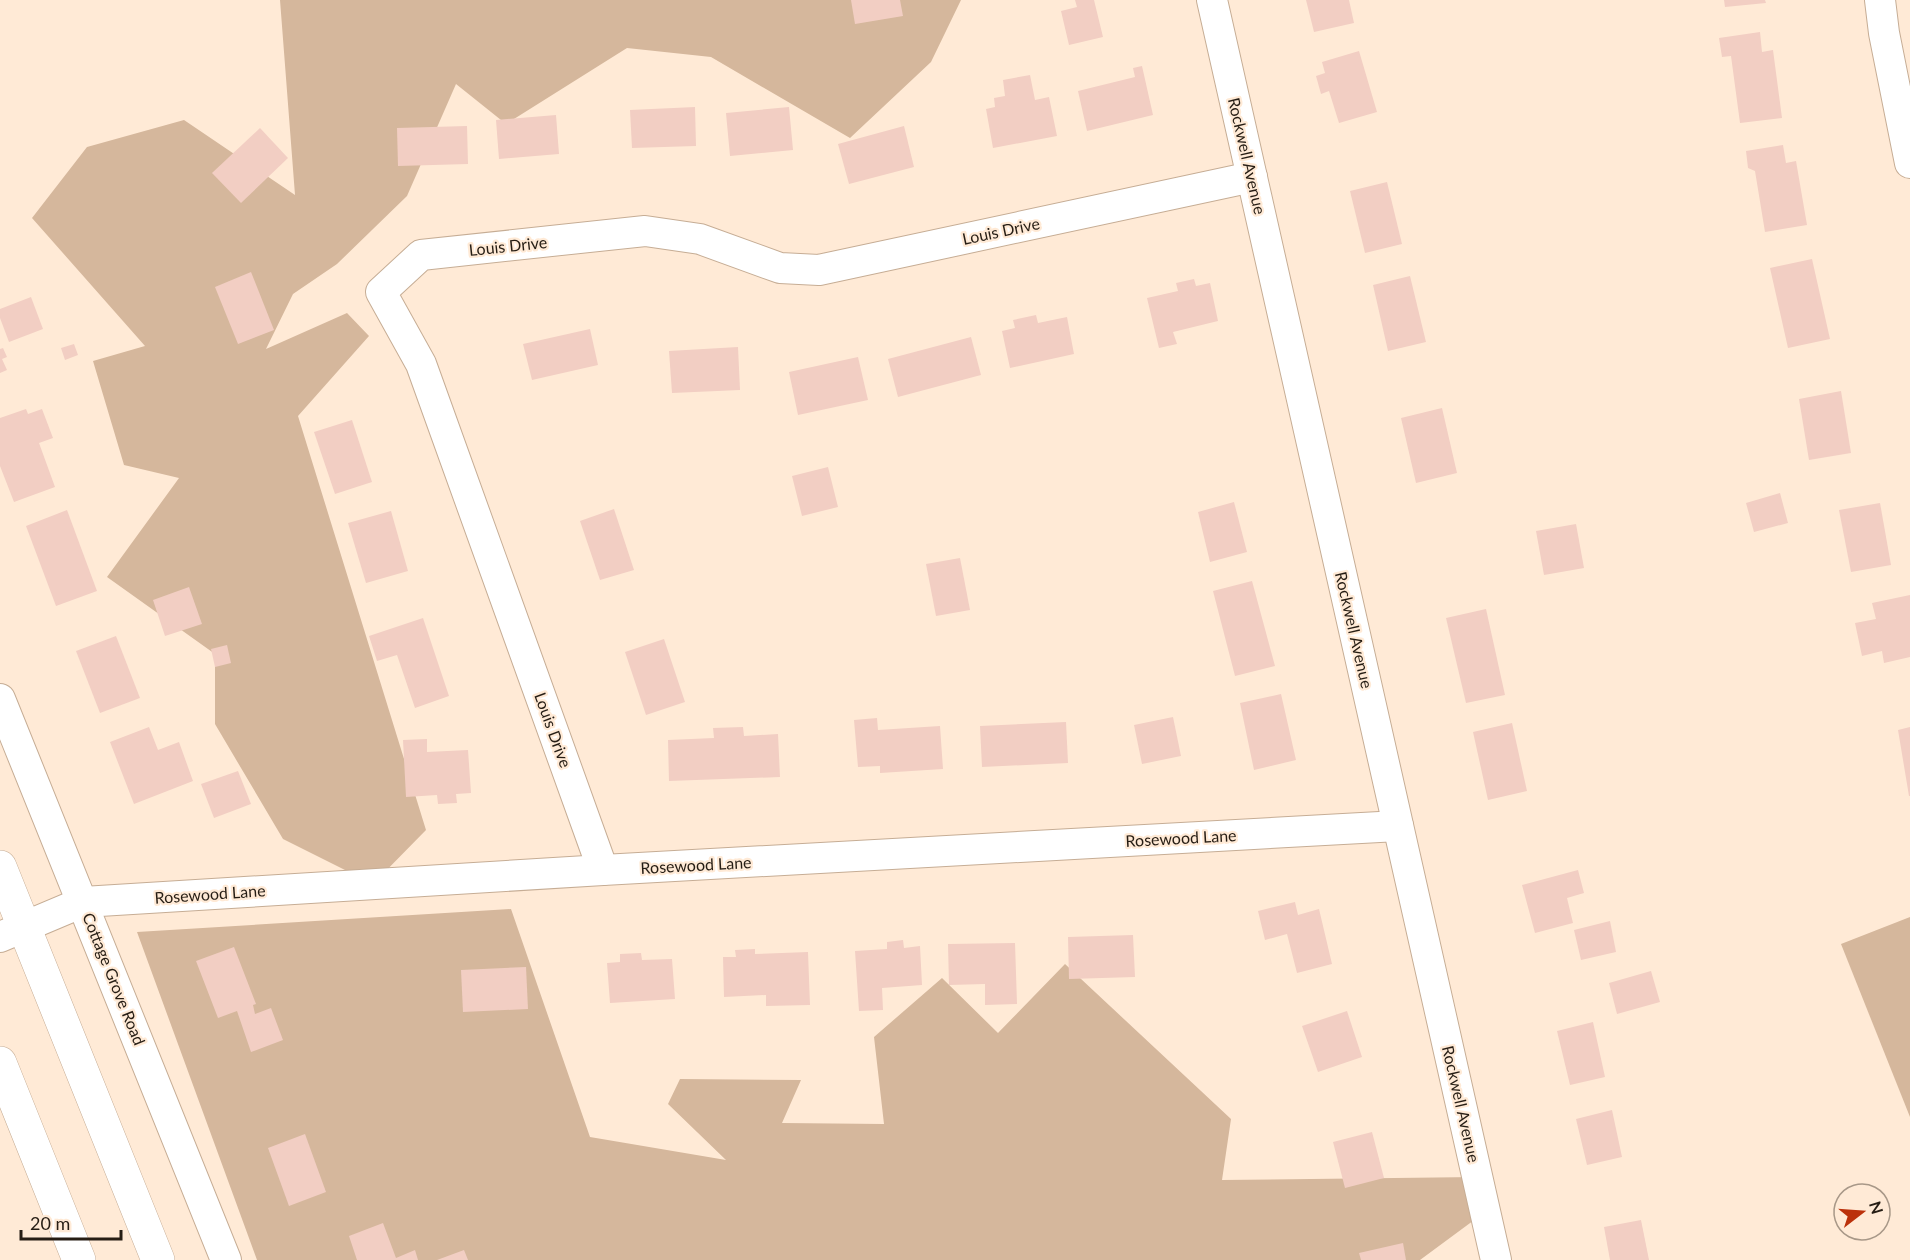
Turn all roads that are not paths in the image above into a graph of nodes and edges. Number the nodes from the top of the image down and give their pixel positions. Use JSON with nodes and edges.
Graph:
{"nodes":[{"id":1,"x":1212,"y":0,"type":"edge"},
{"id":2,"x":1880,"y":0,"type":"edge"},
{"id":3,"x":1910,"y":163,"type":"edge"},
{"id":4,"x":1252,"y":177,"type":"junction"},
{"id":5,"x":0,"y":699,"type":"edge"},
{"id":6,"x":1398,"y":826,"type":"junction"},
{"id":7,"x":0,"y":867,"type":"edge"},
{"id":8,"x":603,"y":870,"type":"junction"},
{"id":9,"x":83,"y":902,"type":"junction"},
{"id":10,"x":12,"y":932,"type":"edge"},
{"id":11,"x":0,"y":1063,"type":"edge"},
{"id":12,"x":79,"y":1260,"type":"edge"},
{"id":13,"x":158,"y":1260,"type":"edge"},
{"id":14,"x":226,"y":1260,"type":"edge"},
{"id":15,"x":1496,"y":1260,"type":"edge"}],
"edges":[{"from":1,"to":4,"type":"street","name":"Rockwell Avenue"},
{"from":2,"to":3,"type":"street"},
{"from":4,"to":6,"type":"street","name":"Rockwell Avenue"},
{"from":4,"to":8,"type":"street","name":"Louis Drive"},
{"from":5,"to":9,"type":"street","name":"Cottage Grove Road"},
{"from":6,"to":8,"type":"street","name":"Rosewood Lane"},
{"from":6,"to":15,"type":"street","name":"Rockwell Avenue"},
{"from":7,"to":10,"type":"main road"},
{"from":8,"to":9,"type":"street","name":"Rosewood Lane"},
{"from":9,"to":10,"type":"street","name":"Rosewood Lane"},
{"from":9,"to":14,"type":"street","name":"Cottage Grove Road"},
{"from":10,"to":13,"type":"main road"},
{"from":11,"to":12,"type":"main road"}]}
